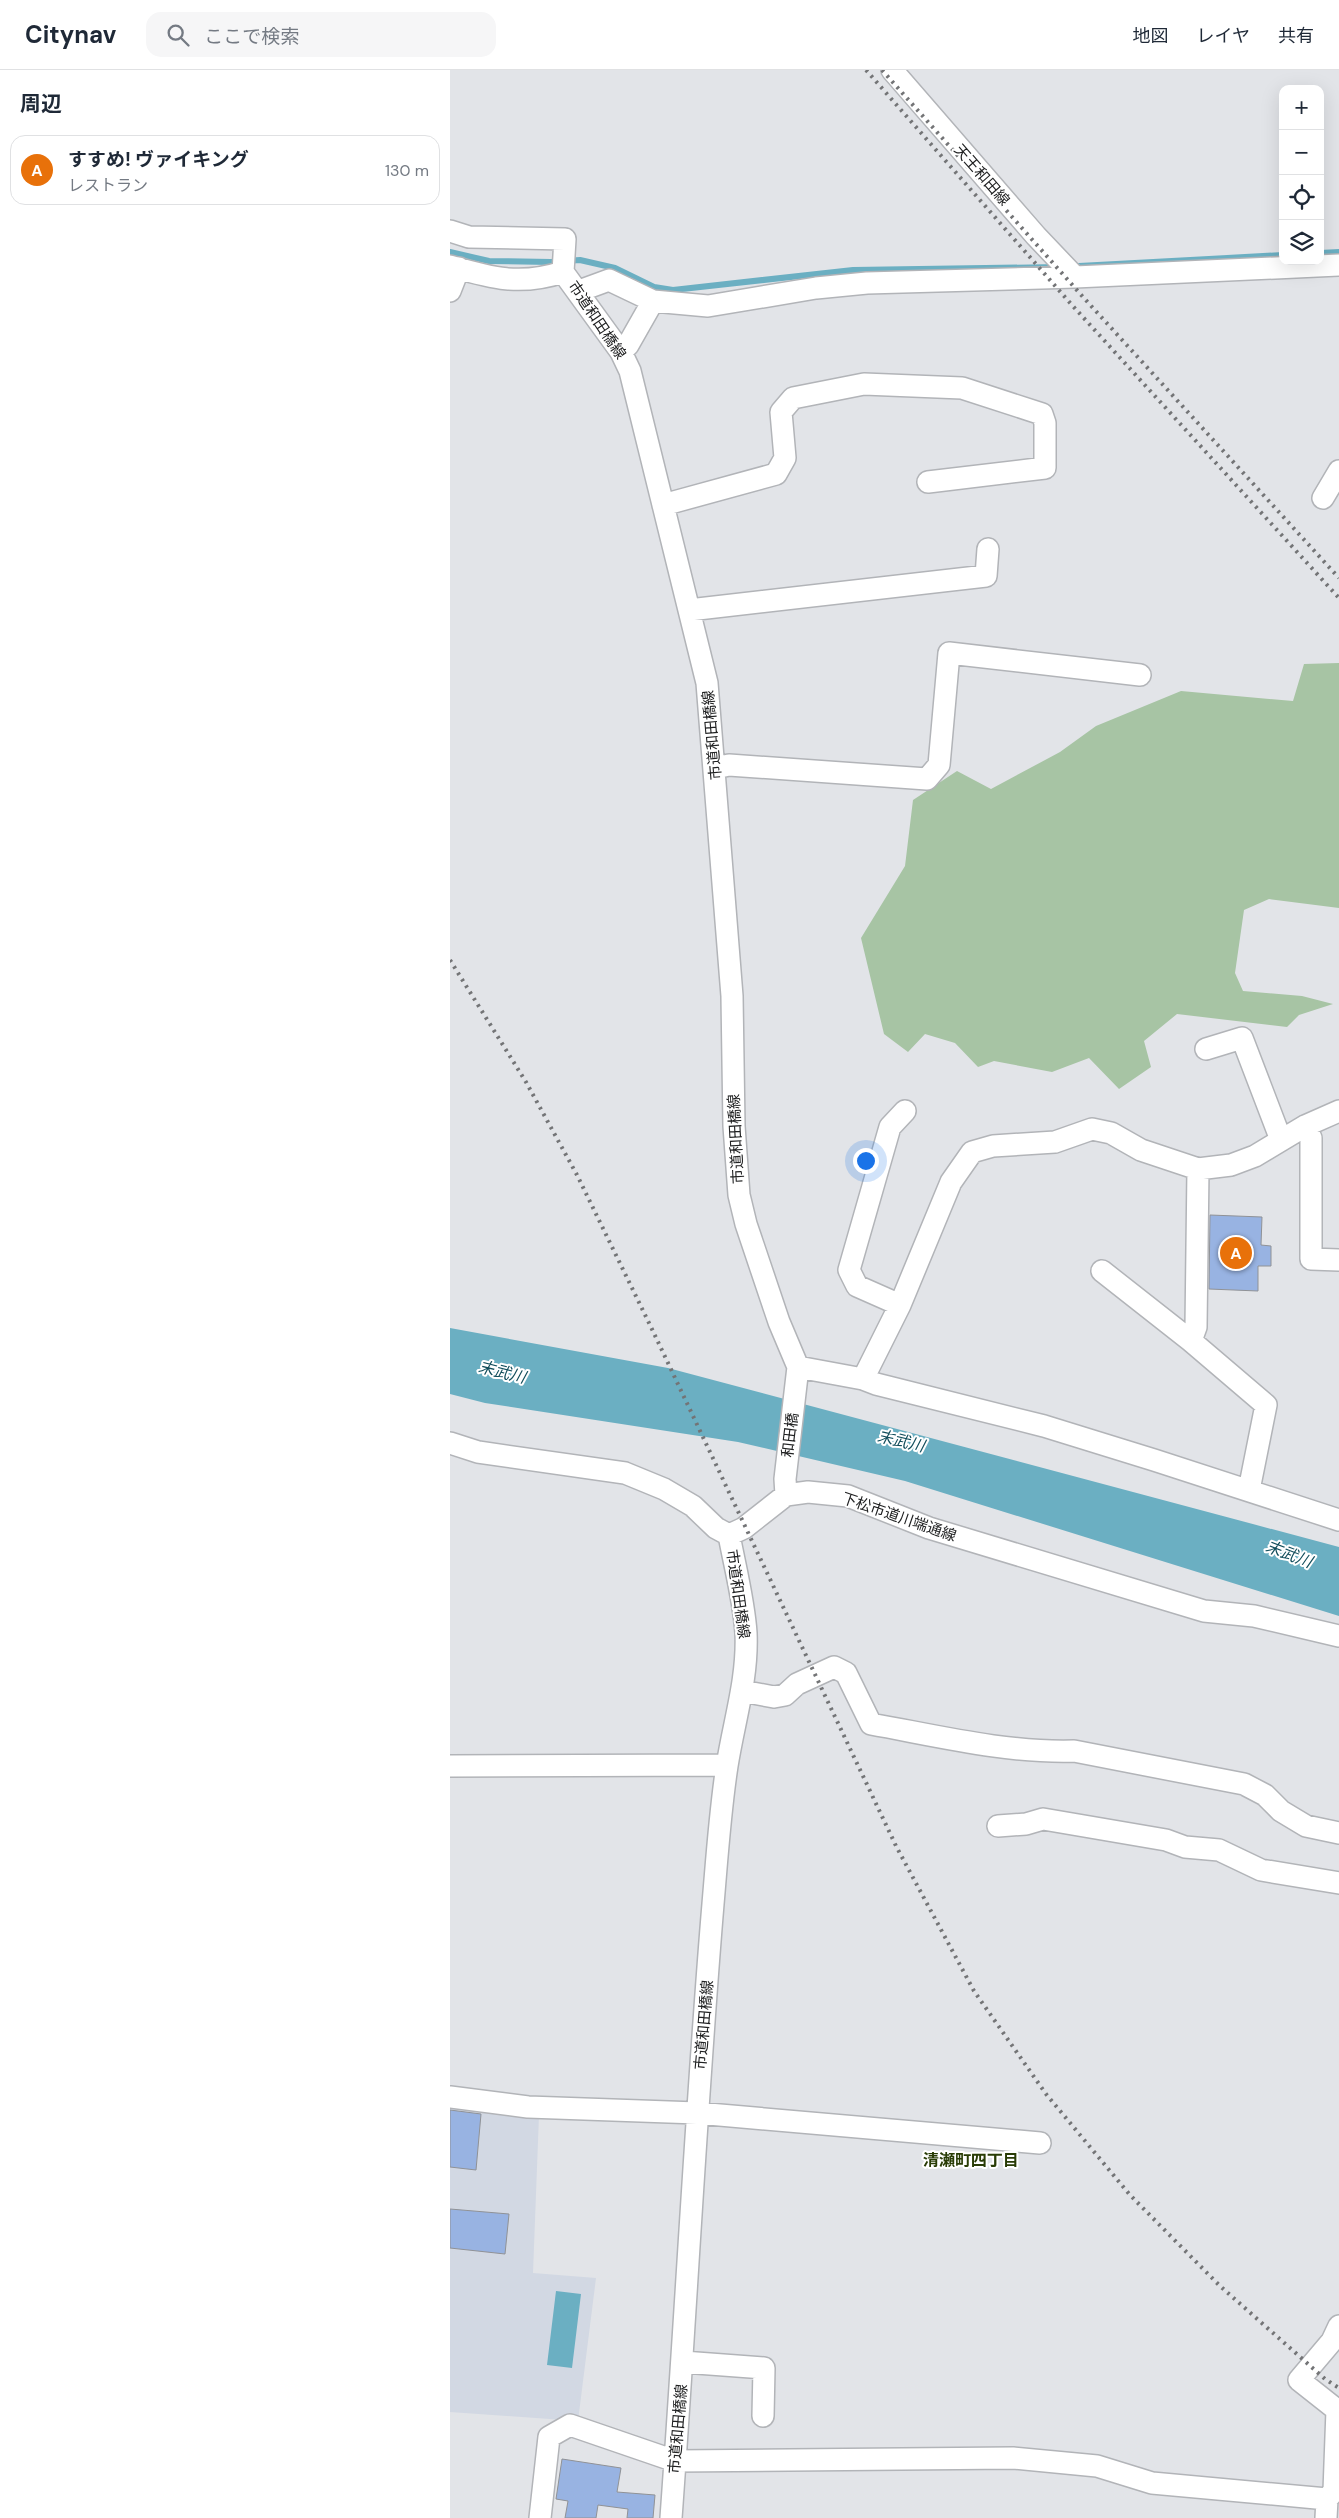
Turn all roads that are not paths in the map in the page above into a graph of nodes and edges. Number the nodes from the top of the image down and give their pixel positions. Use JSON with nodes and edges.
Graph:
{"nodes":[{"id":1,"x":892,"y":70,"type":"edge"},
{"id":2,"x":450,"y":231,"type":"edge"},
{"id":3,"x":1339,"y":265,"type":"edge"},
{"id":4,"x":454,"y":267,"type":"edge"},
{"id":5,"x":563,"y":271,"type":"junction"},
{"id":6,"x":1074,"y":277,"type":"junction"},
{"id":7,"x":450,"y":291,"type":"edge"},
{"id":8,"x":579,"y":291,"type":"junction"},
{"id":9,"x":653,"y":302,"type":"junction"},
{"id":10,"x":621,"y":352,"type":"junction"},
{"id":11,"x":1339,"y":471,"type":"edge"},
{"id":12,"x":928,"y":482,"type":"dead end"},
{"id":13,"x":1323,"y":498,"type":"dead end"},
{"id":14,"x":663,"y":505,"type":"junction"},
{"id":15,"x":988,"y":549,"type":"dead end"},
{"id":16,"x":689,"y":610,"type":"junction"},
{"id":17,"x":1140,"y":676,"type":"dead end"},
{"id":18,"x":715,"y":768,"type":"junction"},
{"id":19,"x":1206,"y":1049,"type":"dead end"},
{"id":20,"x":1339,"y":1110,"type":"edge"},
{"id":21,"x":906,"y":1111,"type":"dead end"},
{"id":22,"x":1304,"y":1126,"type":"junction"},
{"id":23,"x":1281,"y":1140,"type":"junction"},
{"id":24,"x":1198,"y":1169,"type":"junction"},
{"id":25,"x":1339,"y":1260,"type":"edge"},
{"id":26,"x":1102,"y":1271,"type":"dead end"},
{"id":27,"x":900,"y":1305,"type":"junction"},
{"id":28,"x":1191,"y":1341,"type":"junction"},
{"id":29,"x":798,"y":1367,"type":"junction"},
{"id":30,"x":863,"y":1379,"type":"junction"},
{"id":31,"x":450,"y":1444,"type":"edge"},
{"id":32,"x":786,"y":1487,"type":"junction"},
{"id":33,"x":1249,"y":1490,"type":"junction"},
{"id":34,"x":1339,"y":1520,"type":"edge"},
{"id":35,"x":729,"y":1536,"type":"junction"},
{"id":36,"x":1339,"y":1636,"type":"edge"},
{"id":37,"x":742,"y":1691,"type":"junction"},
{"id":38,"x":727,"y":1765,"type":"junction"},
{"id":39,"x":450,"y":1766,"type":"edge"},
{"id":40,"x":998,"y":1826,"type":"dead end"},
{"id":41,"x":1339,"y":1833,"type":"edge"},
{"id":42,"x":1339,"y":1883,"type":"edge"},
{"id":43,"x":450,"y":2098,"type":"edge"},
{"id":44,"x":697,"y":2113,"type":"junction"},
{"id":45,"x":1040,"y":2143,"type":"dead end"},
{"id":46,"x":1339,"y":2326,"type":"edge"},
{"id":47,"x":683,"y":2362,"type":"junction"},
{"id":48,"x":762,"y":2416,"type":"dead end"},
{"id":49,"x":675,"y":2460,"type":"junction"},
{"id":50,"x":1326,"y":2508,"type":"edge"},
{"id":51,"x":540,"y":2518,"type":"edge"},
{"id":52,"x":671,"y":2518,"type":"edge"}],
"edges":[{"from":1,"to":6,"type":"street","name":"天王和田線"},
{"from":2,"to":5,"type":"street","name":"市道和田橋線"},
{"from":3,"to":6,"type":"street"},
{"from":4,"to":5,"type":"street"},
{"from":4,"to":7,"type":"street"},
{"from":5,"to":8,"type":"street","name":"市道和田橋線"},
{"from":6,"to":9,"type":"street"},
{"from":8,"to":9,"type":"street"},
{"from":8,"to":10,"type":"street","name":"市道和田橋線"},
{"from":9,"to":10,"type":"street"},
{"from":10,"to":14,"type":"street","name":"市道和田橋線"},
{"from":11,"to":13,"type":"street"},
{"from":12,"to":14,"type":"street"},
{"from":14,"to":16,"type":"street","name":"市道和田橋線"},
{"from":15,"to":16,"type":"street"},
{"from":16,"to":18,"type":"street","name":"市道和田橋線"},
{"from":17,"to":18,"type":"street"},
{"from":18,"to":29,"type":"street","name":"市道和田橋線"},
{"from":19,"to":23,"type":"street"},
{"from":20,"to":22,"type":"street"},
{"from":21,"to":27,"type":"street"},
{"from":22,"to":23,"type":"street"},
{"from":22,"to":25,"type":"street"},
{"from":23,"to":24,"type":"street"},
{"from":24,"to":27,"type":"street"},
{"from":24,"to":28,"type":"street"},
{"from":26,"to":28,"type":"street"},
{"from":27,"to":30,"type":"street"},
{"from":28,"to":33,"type":"street"},
{"from":29,"to":30,"type":"street"},
{"from":29,"to":32,"type":"street","name":"和田橋"},
{"from":30,"to":33,"type":"street"},
{"from":31,"to":35,"type":"street"},
{"from":32,"to":35,"type":"street","name":"下松市道川端通線"},
{"from":32,"to":36,"type":"street","name":"下松市道川端通線"},
{"from":33,"to":34,"type":"street"},
{"from":35,"to":37,"type":"street","name":"市道和田橋線"},
{"from":37,"to":38,"type":"street","name":"市道和田橋線"},
{"from":37,"to":41,"type":"street"},
{"from":38,"to":39,"type":"street"},
{"from":38,"to":44,"type":"street","name":"市道和田橋線"},
{"from":40,"to":42,"type":"street"},
{"from":43,"to":44,"type":"street"},
{"from":44,"to":45,"type":"street"},
{"from":44,"to":47,"type":"street","name":"市道和田橋線"},
{"from":46,"to":50,"type":"street"},
{"from":47,"to":48,"type":"street"},
{"from":47,"to":49,"type":"street","name":"市道和田橋線"},
{"from":49,"to":50,"type":"street"},
{"from":49,"to":51,"type":"street"},
{"from":49,"to":52,"type":"street","name":"市道和田橋線"}]}
